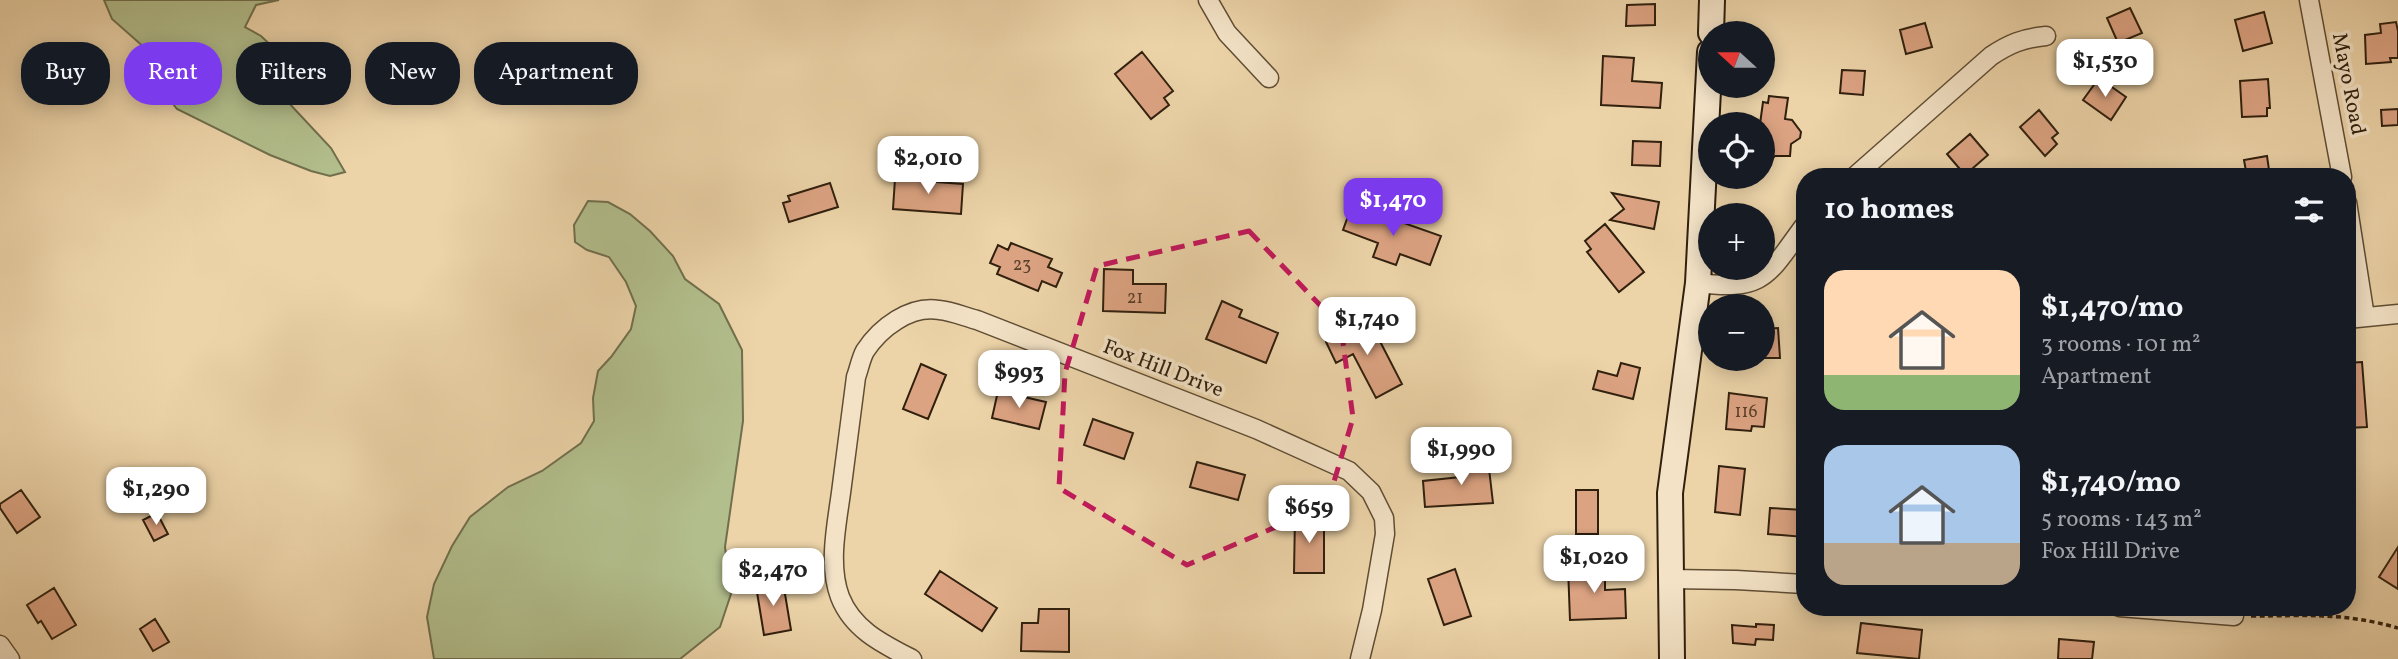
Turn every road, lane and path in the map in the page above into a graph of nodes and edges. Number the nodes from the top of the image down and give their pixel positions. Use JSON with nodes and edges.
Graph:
{"nodes":[{"id":1,"x":1208,"y":0,"type":"edge"},
{"id":2,"x":1712,"y":0,"type":"edge"},
{"id":3,"x":2309,"y":0,"type":"edge"},
{"id":4,"x":1711,"y":21,"type":"edge"},
{"id":5,"x":2046,"y":36,"type":"dead end"},
{"id":6,"x":1269,"y":78,"type":"dead end"},
{"id":7,"x":1708,"y":98,"type":"edge"},
{"id":8,"x":1864,"y":168,"type":"edge"},
{"id":9,"x":2340,"y":168,"type":"edge"},
{"id":10,"x":1796,"y":238,"type":"edge"},
{"id":11,"x":1698,"y":284,"type":"junction"},
{"id":12,"x":2398,"y":314,"type":"edge"},
{"id":13,"x":2356,"y":318,"type":"edge"},
{"id":14,"x":1670,"y":579,"type":"junction"},
{"id":15,"x":1796,"y":584,"type":"edge"},
{"id":16,"x":2340,"y":616,"type":"edge"},
{"id":17,"x":2398,"y":628,"type":"edge"},
{"id":18,"x":0,"y":645,"type":"edge"},
{"id":19,"x":10,"y":659,"type":"edge"},
{"id":20,"x":912,"y":659,"type":"edge"},
{"id":21,"x":1360,"y":659,"type":"edge"},
{"id":22,"x":1672,"y":659,"type":"edge"}],
"edges":[{"from":1,"to":6,"type":"street"},
{"from":2,"to":4,"type":"street"},
{"from":3,"to":9,"type":"street","name":"Mayo Road"},
{"from":5,"to":8,"type":"street"},
{"from":7,"to":11,"type":"street"},
{"from":10,"to":11,"type":"street"},
{"from":11,"to":14,"type":"street"},
{"from":12,"to":13,"type":"street"},
{"from":14,"to":15,"type":"street"},
{"from":14,"to":22,"type":"street"},
{"from":16,"to":17,"type":"path"},
{"from":18,"to":19,"type":"street"},
{"from":20,"to":21,"type":"street","name":"Fox Hill Drive"}]}
